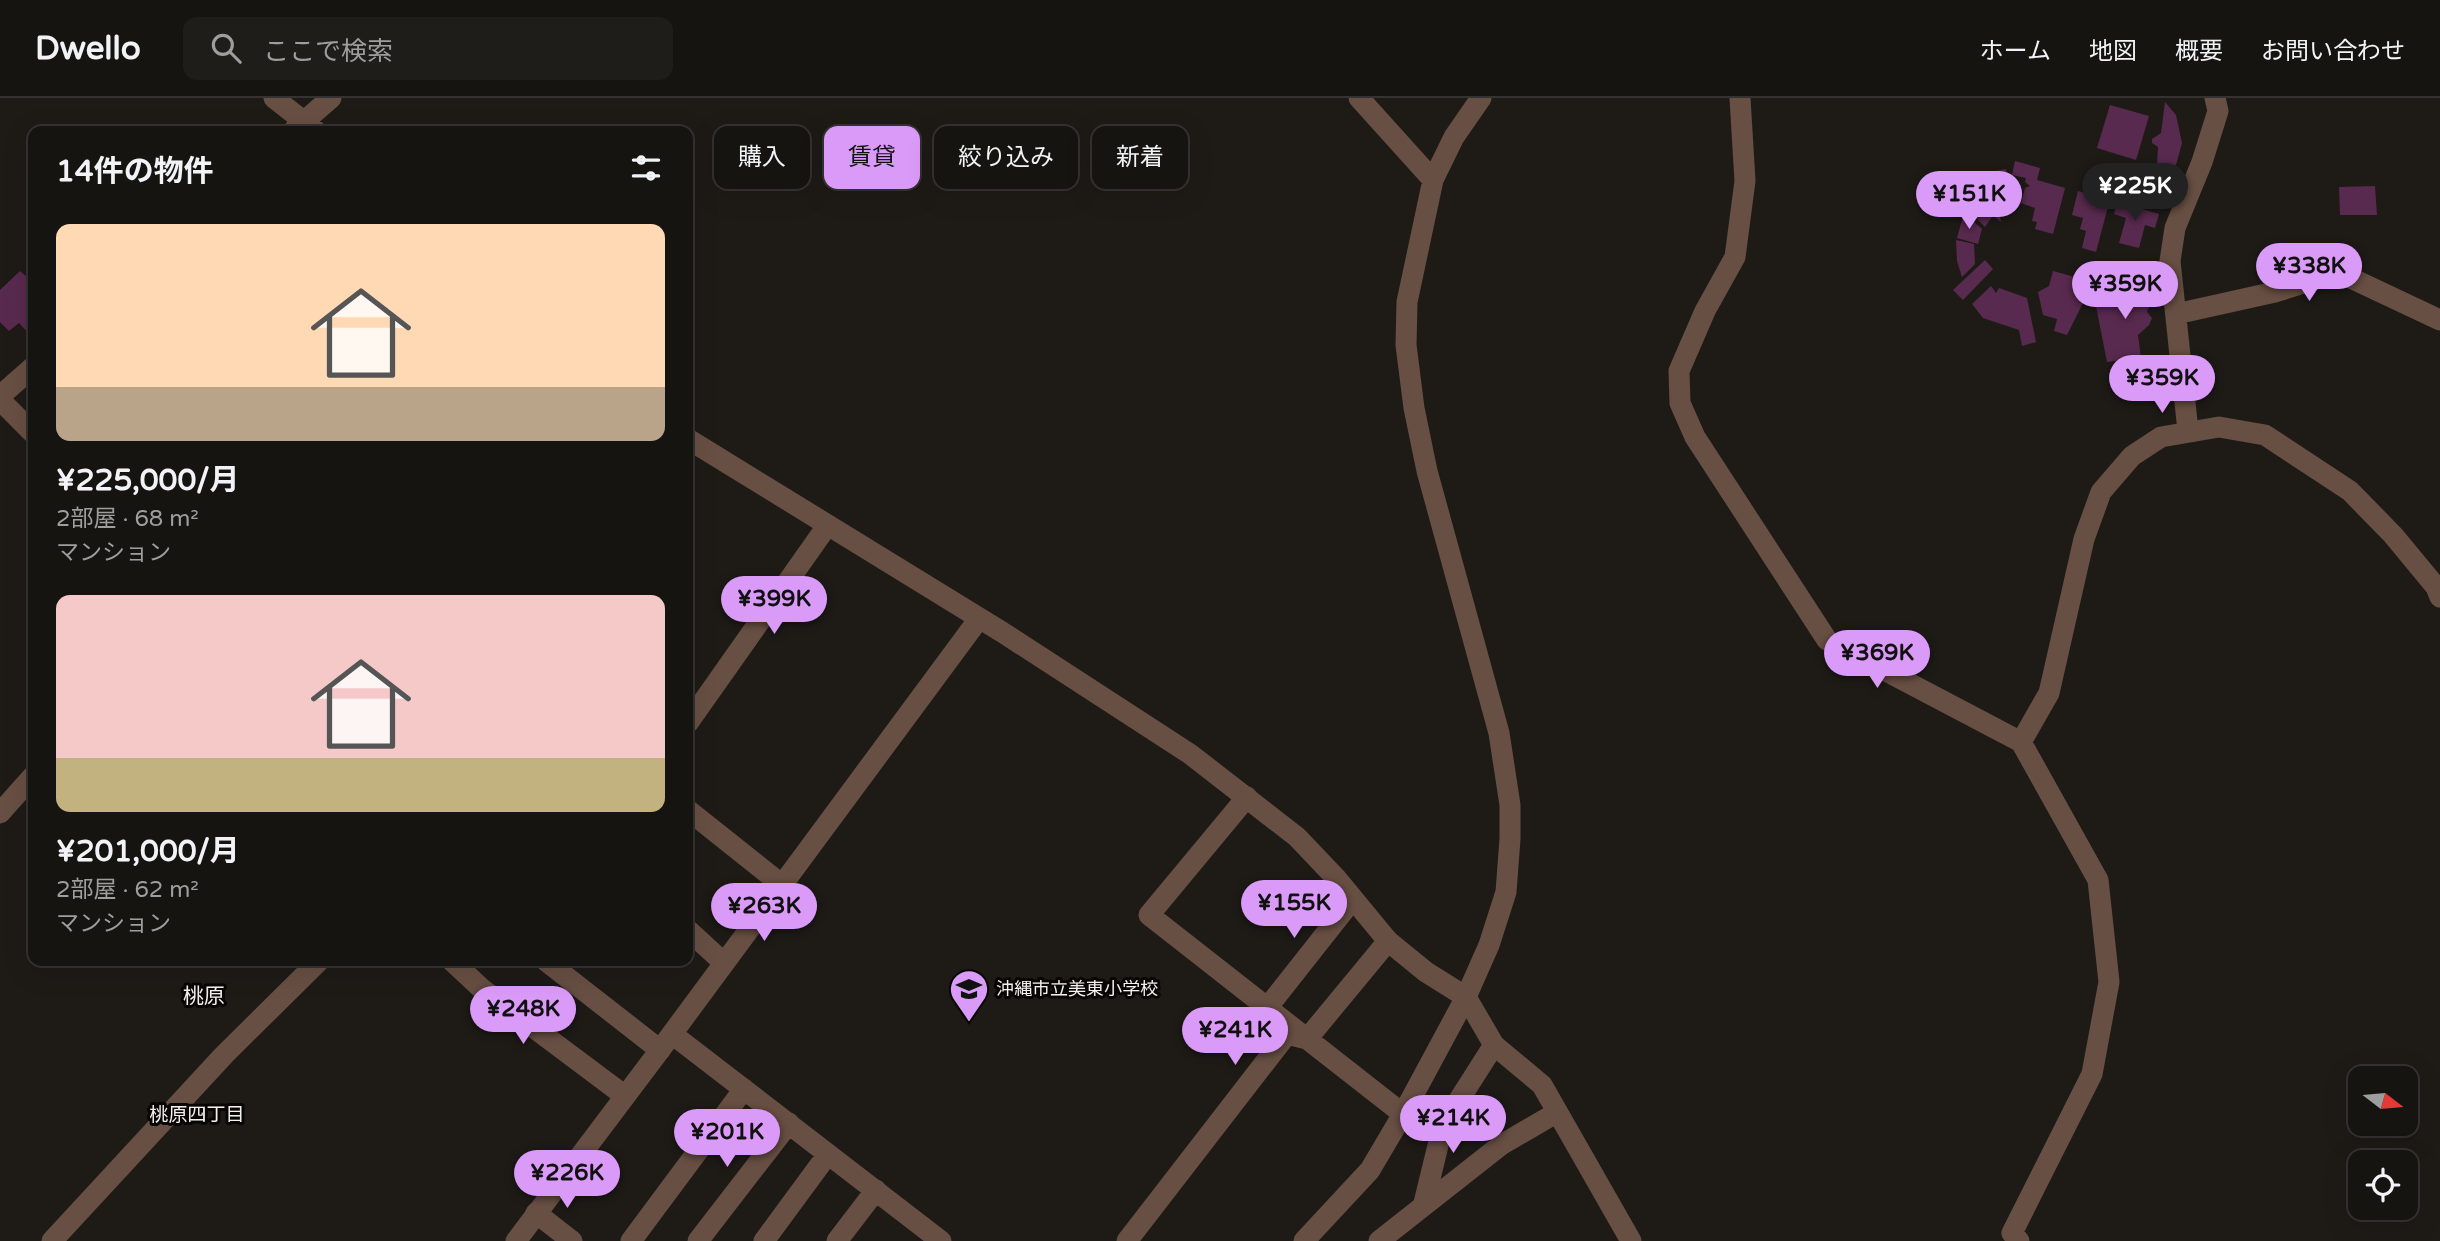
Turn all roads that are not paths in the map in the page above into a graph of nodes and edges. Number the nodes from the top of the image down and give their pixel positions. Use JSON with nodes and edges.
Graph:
{"nodes":[{"id":1,"x":274,"y":98,"type":"edge"},
{"id":2,"x":331,"y":98,"type":"edge"},
{"id":3,"x":1359,"y":98,"type":"edge"},
{"id":4,"x":1481,"y":98,"type":"edge"},
{"id":5,"x":1741,"y":98,"type":"edge"},
{"id":6,"x":2215,"y":98,"type":"edge"},
{"id":7,"x":302,"y":126,"type":"edge"},
{"id":8,"x":306,"y":126,"type":"edge"},
{"id":9,"x":1433,"y":180,"type":"junction"},
{"id":10,"x":2176,"y":314,"type":"junction"},
{"id":11,"x":2440,"y":320,"type":"edge"},
{"id":12,"x":28,"y":372,"type":"edge"},
{"id":13,"x":0,"y":398,"type":"edge"},
{"id":14,"x":28,"y":428,"type":"edge"},
{"id":15,"x":2188,"y":431,"type":"junction"},
{"id":16,"x":693,"y":442,"type":"edge"},
{"id":17,"x":827,"y":526,"type":"junction"},
{"id":18,"x":2440,"y":597,"type":"edge"},
{"id":19,"x":978,"y":620,"type":"junction"},
{"id":20,"x":693,"y":716,"type":"edge"},
{"id":21,"x":2021,"y":743,"type":"junction"},
{"id":22,"x":28,"y":782,"type":"edge"},
{"id":23,"x":1247,"y":797,"type":"junction"},
{"id":24,"x":0,"y":813,"type":"edge"},
{"id":25,"x":693,"y":814,"type":"edge"},
{"id":26,"x":781,"y":884,"type":"junction"},
{"id":27,"x":1353,"y":899,"type":"junction"},
{"id":28,"x":693,"y":935,"type":"edge"},
{"id":29,"x":1388,"y":941,"type":"junction"},
{"id":30,"x":724,"y":963,"type":"junction"},
{"id":31,"x":314,"y":966,"type":"edge"},
{"id":32,"x":457,"y":966,"type":"edge"},
{"id":33,"x":553,"y":966,"type":"edge"},
{"id":34,"x":1466,"y":997,"type":"junction"},
{"id":35,"x":1267,"y":1008,"type":"junction"},
{"id":36,"x":1307,"y":1040,"type":"junction"},
{"id":37,"x":666,"y":1042,"type":"junction"},
{"id":38,"x":1494,"y":1045,"type":"junction"},
{"id":39,"x":744,"y":1089,"type":"junction"},
{"id":40,"x":625,"y":1096,"type":"junction"},
{"id":41,"x":1556,"y":1113,"type":"junction"},
{"id":42,"x":1403,"y":1115,"type":"junction"},
{"id":43,"x":789,"y":1124,"type":"junction"},
{"id":44,"x":828,"y":1154,"type":"junction"},
{"id":45,"x":876,"y":1190,"type":"junction"},
{"id":46,"x":1424,"y":1203,"type":"junction"},
{"id":47,"x":536,"y":1213,"type":"junction"},
{"id":48,"x":930,"y":1238,"type":"edge"},
{"id":49,"x":52,"y":1241,"type":"edge"},
{"id":50,"x":516,"y":1241,"type":"edge"},
{"id":51,"x":572,"y":1241,"type":"edge"},
{"id":52,"x":631,"y":1241,"type":"edge"},
{"id":53,"x":698,"y":1241,"type":"edge"},
{"id":54,"x":764,"y":1241,"type":"edge"},
{"id":55,"x":837,"y":1241,"type":"edge"},
{"id":56,"x":1127,"y":1241,"type":"edge"},
{"id":57,"x":1304,"y":1241,"type":"edge"},
{"id":58,"x":1379,"y":1241,"type":"edge"},
{"id":59,"x":1631,"y":1241,"type":"edge"},
{"id":60,"x":2019,"y":1241,"type":"edge"}],
"edges":[{"from":1,"to":7,"type":"street"},
{"from":2,"to":8,"type":"street"},
{"from":3,"to":9,"type":"street"},
{"from":4,"to":9,"type":"street"},
{"from":5,"to":21,"type":"street"},
{"from":6,"to":10,"type":"street"},
{"from":9,"to":34,"type":"street"},
{"from":10,"to":11,"type":"street"},
{"from":10,"to":15,"type":"street"},
{"from":12,"to":13,"type":"street"},
{"from":13,"to":14,"type":"street"},
{"from":15,"to":18,"type":"street"},
{"from":15,"to":21,"type":"street"},
{"from":16,"to":17,"type":"street"},
{"from":17,"to":19,"type":"street"},
{"from":17,"to":20,"type":"street"},
{"from":19,"to":23,"type":"street"},
{"from":19,"to":26,"type":"street"},
{"from":21,"to":60,"type":"street"},
{"from":22,"to":24,"type":"street"},
{"from":23,"to":27,"type":"street"},
{"from":23,"to":35,"type":"street"},
{"from":25,"to":26,"type":"street"},
{"from":26,"to":30,"type":"street"},
{"from":27,"to":29,"type":"street"},
{"from":27,"to":35,"type":"street"},
{"from":28,"to":30,"type":"street"},
{"from":29,"to":34,"type":"street"},
{"from":29,"to":36,"type":"street"},
{"from":30,"to":37,"type":"street"},
{"from":31,"to":49,"type":"street"},
{"from":32,"to":40,"type":"street"},
{"from":33,"to":37,"type":"street"},
{"from":34,"to":38,"type":"street"},
{"from":34,"to":42,"type":"street"},
{"from":35,"to":36,"type":"street"},
{"from":36,"to":42,"type":"street"},
{"from":36,"to":56,"type":"street"},
{"from":37,"to":39,"type":"street"},
{"from":37,"to":40,"type":"street"},
{"from":38,"to":41,"type":"street"},
{"from":38,"to":46,"type":"street"},
{"from":39,"to":43,"type":"street"},
{"from":39,"to":52,"type":"street"},
{"from":40,"to":47,"type":"street"},
{"from":41,"to":46,"type":"street"},
{"from":41,"to":59,"type":"street"},
{"from":42,"to":57,"type":"street"},
{"from":43,"to":44,"type":"street"},
{"from":43,"to":53,"type":"street"},
{"from":44,"to":45,"type":"street"},
{"from":44,"to":54,"type":"street"},
{"from":45,"to":48,"type":"street"},
{"from":45,"to":55,"type":"street"},
{"from":46,"to":58,"type":"street"},
{"from":47,"to":50,"type":"street"},
{"from":47,"to":51,"type":"street"}]}
